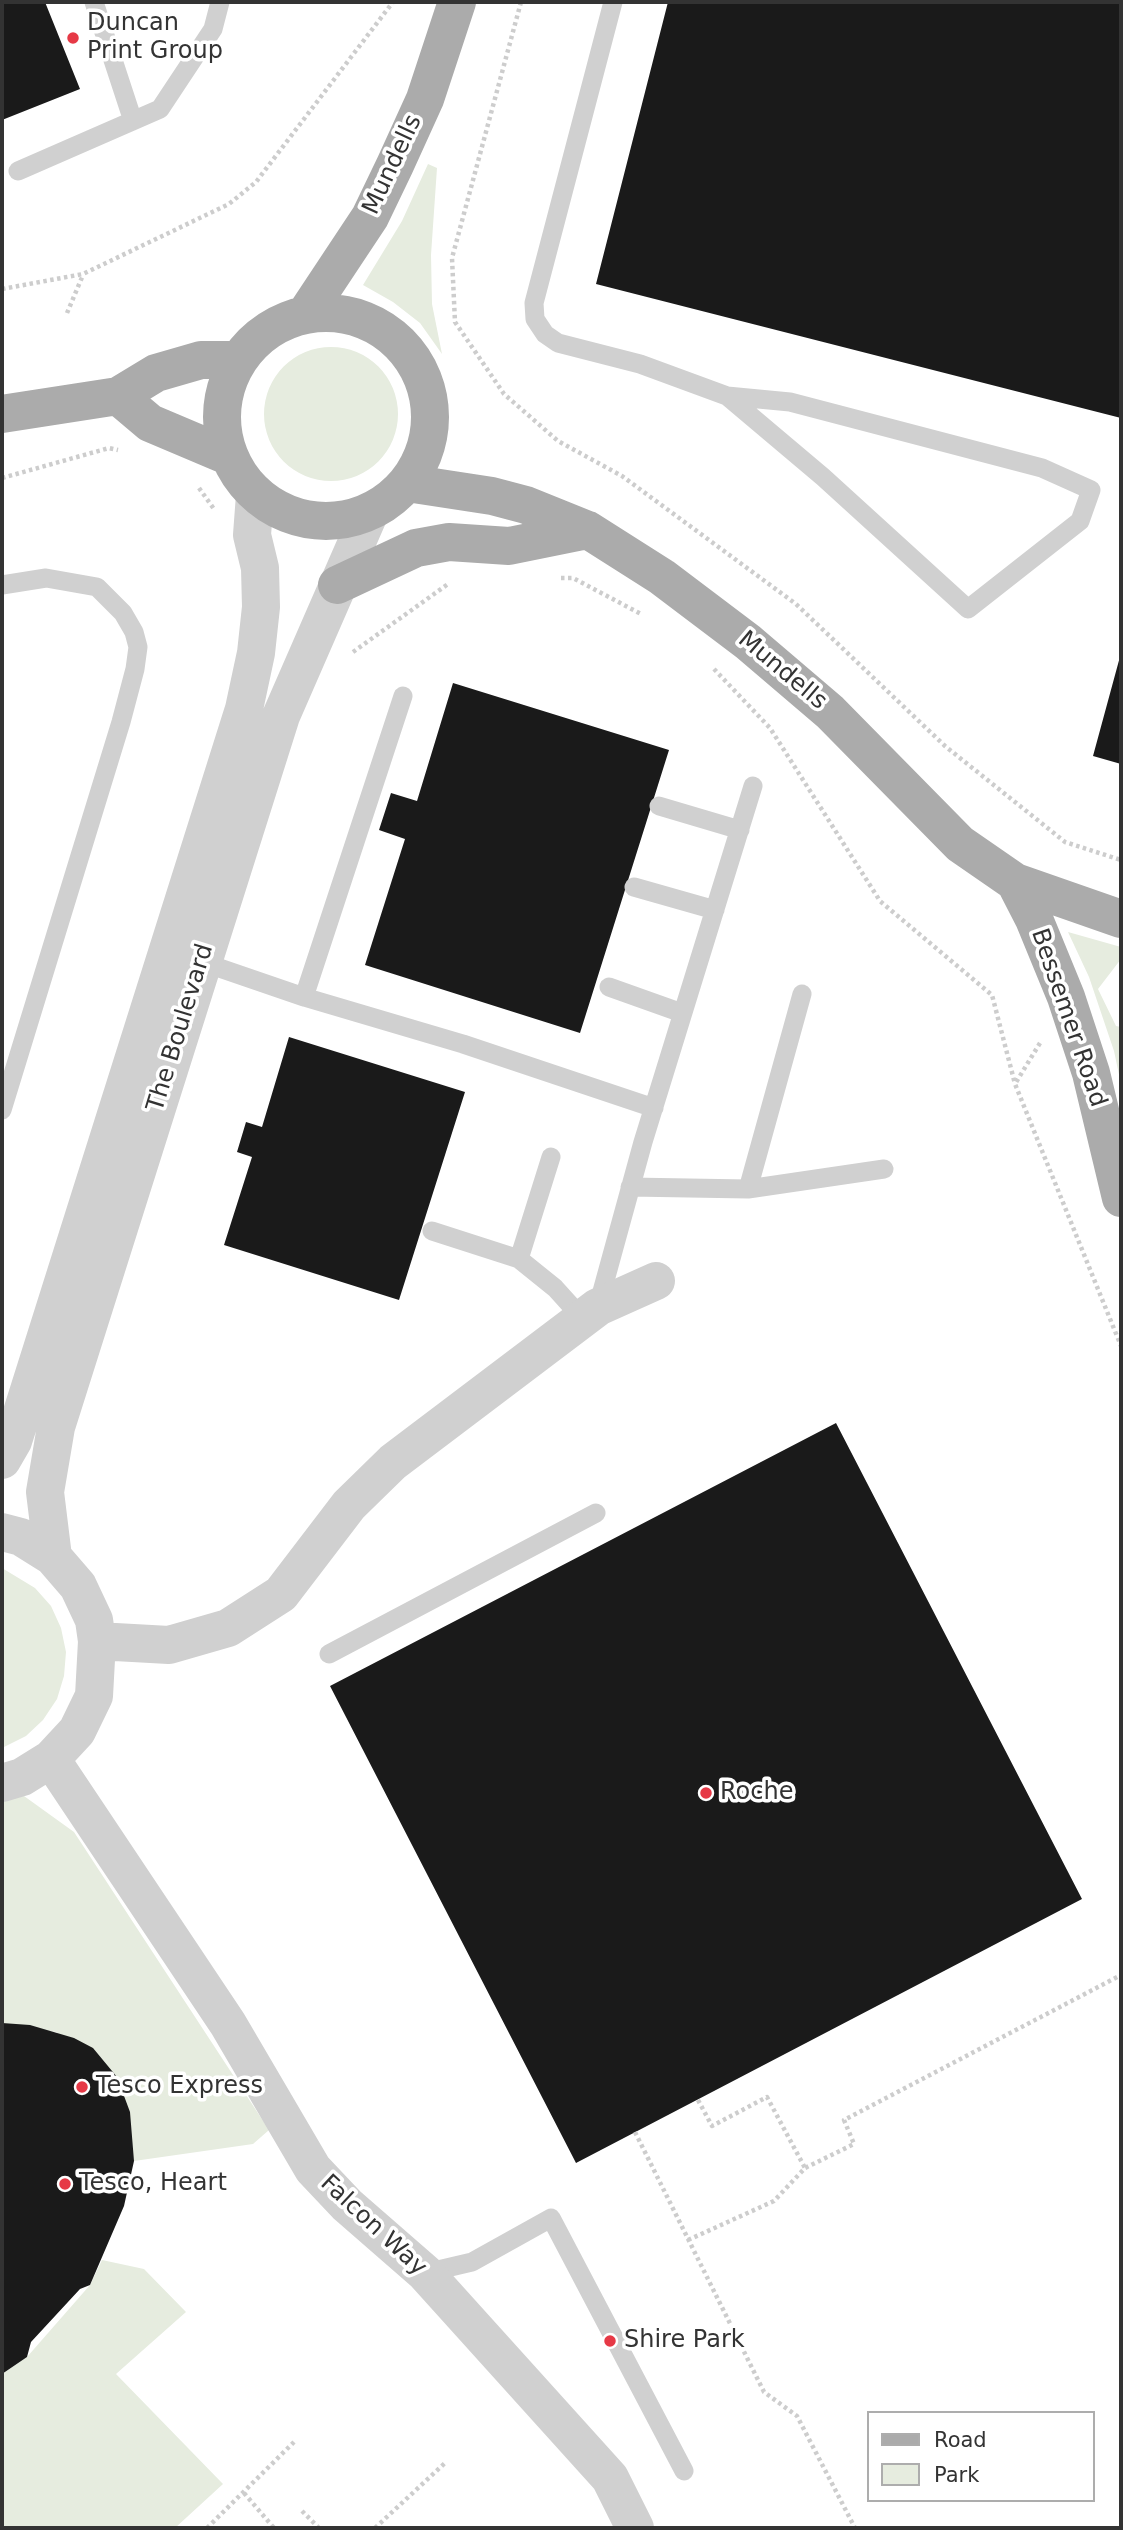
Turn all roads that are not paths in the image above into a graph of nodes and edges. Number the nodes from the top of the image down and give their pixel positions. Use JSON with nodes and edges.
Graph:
{"nodes":[{"id":1,"x":94,"y":2,"type":"edge"},
{"id":2,"x":219,"y":2,"type":"edge"},
{"id":3,"x":457,"y":2,"type":"edge"},
{"id":4,"x":613,"y":2,"type":"edge"},
{"id":5,"x":133,"y":121,"type":"junction"},
{"id":6,"x":19,"y":171,"type":"dead end"},
{"id":7,"x":305,"y":315,"type":"junction"},
{"id":8,"x":238,"y":360,"type":"junction"},
{"id":9,"x":118,"y":396,"type":"junction"},
{"id":10,"x":727,"y":396,"type":"junction"},
{"id":11,"x":2,"y":414,"type":"edge"},
{"id":12,"x":228,"y":456,"type":"junction"},
{"id":13,"x":407,"y":483,"type":"junction"},
{"id":14,"x":255,"y":495,"type":"junction"},
{"id":15,"x":370,"y":512,"type":"junction"},
{"id":16,"x":588,"y":530,"type":"junction"},
{"id":17,"x":2,"y":584,"type":"edge"},
{"id":18,"x":337,"y":585,"type":"junction"},
{"id":19,"x":403,"y":696,"type":"dead end"},
{"id":20,"x":753,"y":786,"type":"dead end"},
{"id":21,"x":659,"y":806,"type":"dead end"},
{"id":22,"x":740,"y":830,"type":"junction"},
{"id":23,"x":1015,"y":882,"type":"junction"},
{"id":24,"x":634,"y":887,"type":"dead end"},
{"id":25,"x":715,"y":910,"type":"junction"},
{"id":26,"x":1121,"y":919,"type":"edge"},
{"id":27,"x":202,"y":962,"type":"junction"},
{"id":28,"x":609,"y":987,"type":"dead end"},
{"id":29,"x":802,"y":994,"type":"dead end"},
{"id":30,"x":304,"y":997,"type":"junction"},
{"id":31,"x":682,"y":1013,"type":"junction"},
{"id":32,"x":654,"y":1108,"type":"junction"},
{"id":33,"x":2,"y":1110,"type":"edge"},
{"id":34,"x":551,"y":1157,"type":"dead end"},
{"id":35,"x":884,"y":1169,"type":"dead end"},
{"id":36,"x":630,"y":1187,"type":"junction"},
{"id":37,"x":748,"y":1189,"type":"junction"},
{"id":38,"x":1121,"y":1198,"type":"edge"},
{"id":39,"x":432,"y":1231,"type":"dead end"},
{"id":40,"x":519,"y":1259,"type":"junction"},
{"id":41,"x":656,"y":1281,"type":"dead end"},
{"id":42,"x":590,"y":1313,"type":"junction"},
{"id":43,"x":2,"y":1460,"type":"edge"},
{"id":44,"x":596,"y":1513,"type":"dead end"},
{"id":45,"x":2,"y":1532,"type":"edge"},
{"id":46,"x":53,"y":1557,"type":"junction"},
{"id":47,"x":97,"y":1641,"type":"junction"},
{"id":48,"x":329,"y":1654,"type":"dead end"},
{"id":49,"x":51,"y":1759,"type":"junction"},
{"id":50,"x":2,"y":1783,"type":"edge"},
{"id":51,"x":425,"y":2273,"type":"junction"},
{"id":52,"x":684,"y":2471,"type":"dead end"},
{"id":53,"x":635,"y":2528,"type":"edge"}],
"edges":[{"from":1,"to":5,"type":"lane"},
{"from":2,"to":5,"type":"lane"},
{"from":3,"to":7,"type":"main road","name":"Mundells"},
{"from":4,"to":10,"type":"lane"},
{"from":5,"to":6,"type":"lane"},
{"from":7,"to":8,"type":"main road"},
{"from":7,"to":13,"type":"main road"},
{"from":8,"to":9,"type":"main road"},
{"from":8,"to":12,"type":"main road"},
{"from":9,"to":11,"type":"main road"},
{"from":9,"to":12,"type":"main road"},
{"from":10,"to":10,"type":"lane"},
{"from":12,"to":14,"type":"main road"},
{"from":13,"to":15,"type":"main road"},
{"from":13,"to":16,"type":"main road","name":"Mundells"},
{"from":14,"to":15,"type":"main road"},
{"from":14,"to":43,"type":"street","name":"The Boulevard"},
{"from":15,"to":18,"type":"street","name":"The Boulevard"},
{"from":16,"to":18,"type":"main road"},
{"from":16,"to":23,"type":"main road","name":"Mundells"},
{"from":17,"to":33,"type":"lane"},
{"from":18,"to":27,"type":"street","name":"The Boulevard"},
{"from":19,"to":30,"type":"lane"},
{"from":20,"to":22,"type":"lane"},
{"from":21,"to":22,"type":"lane"},
{"from":22,"to":25,"type":"lane"},
{"from":23,"to":26,"type":"main road","name":"Mundells"},
{"from":23,"to":38,"type":"main road","name":"Bessemer Road"},
{"from":24,"to":25,"type":"lane"},
{"from":25,"to":31,"type":"lane"},
{"from":27,"to":30,"type":"lane"},
{"from":27,"to":46,"type":"street","name":"The Boulevard"},
{"from":28,"to":31,"type":"lane"},
{"from":29,"to":37,"type":"lane"},
{"from":30,"to":32,"type":"lane"},
{"from":31,"to":32,"type":"lane"},
{"from":32,"to":36,"type":"lane"},
{"from":34,"to":40,"type":"lane"},
{"from":35,"to":37,"type":"lane"},
{"from":36,"to":37,"type":"lane"},
{"from":36,"to":42,"type":"lane"},
{"from":39,"to":40,"type":"lane"},
{"from":40,"to":42,"type":"lane"},
{"from":41,"to":42,"type":"street"},
{"from":42,"to":47,"type":"street"},
{"from":44,"to":48,"type":"lane"},
{"from":45,"to":46,"type":"street"},
{"from":46,"to":47,"type":"street"},
{"from":47,"to":49,"type":"street"},
{"from":49,"to":50,"type":"street"},
{"from":49,"to":51,"type":"street","name":"Falcon Way"},
{"from":51,"to":52,"type":"lane"},
{"from":51,"to":53,"type":"street","name":"Falcon Way"}]}
